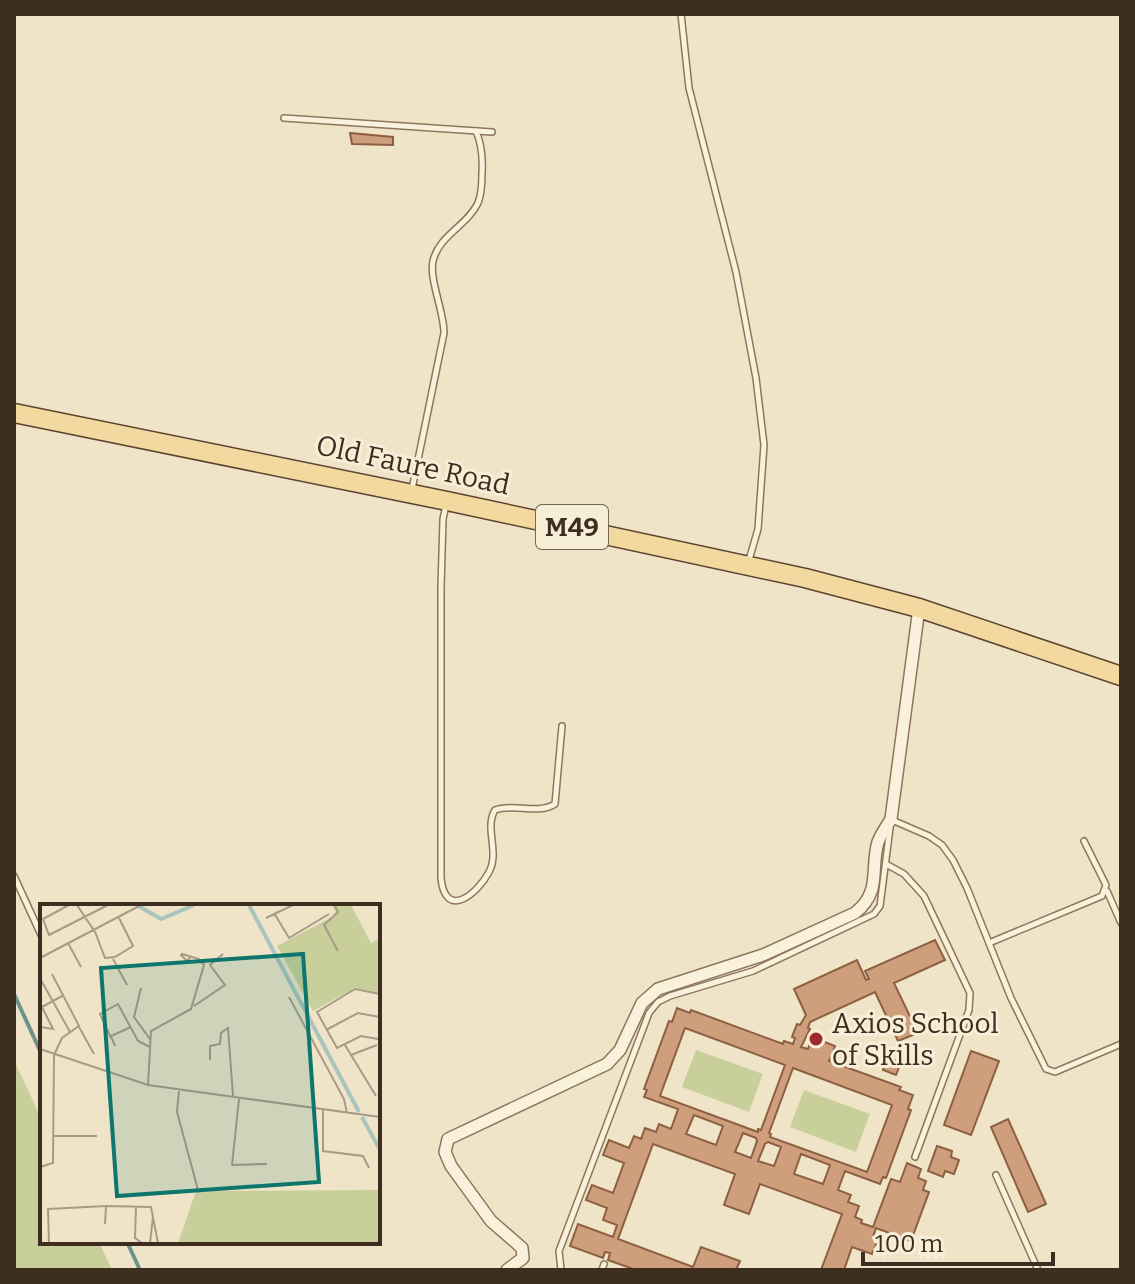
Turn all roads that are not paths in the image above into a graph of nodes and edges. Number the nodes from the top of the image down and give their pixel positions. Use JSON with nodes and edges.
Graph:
{"nodes":[{"id":1,"x":681,"y":14,"type":"edge"},
{"id":2,"x":284,"y":118,"type":"dead end"},
{"id":3,"x":476,"y":131,"type":"junction"},
{"id":4,"x":492,"y":132,"type":"dead end"},
{"id":5,"x":14,"y":413,"type":"edge"},
{"id":6,"x":411,"y":494,"type":"junction"},
{"id":7,"x":447,"y":501,"type":"junction"},
{"id":8,"x":747,"y":565,"type":"junction"},
{"id":9,"x":919,"y":608,"type":"junction"},
{"id":10,"x":1121,"y":676,"type":"edge"},
{"id":11,"x":562,"y":726,"type":"dead end"},
{"id":12,"x":891,"y":819,"type":"junction"},
{"id":13,"x":1084,"y":841,"type":"dead end"},
{"id":14,"x":886,"y":864,"type":"junction"},
{"id":15,"x":14,"y":876,"type":"edge"},
{"id":16,"x":1106,"y":889,"type":"junction"},
{"id":17,"x":1121,"y":923,"type":"edge"},
{"id":18,"x":40,"y":933,"type":"edge"},
{"id":19,"x":989,"y":943,"type":"junction"},
{"id":20,"x":1121,"y":1044,"type":"edge"},
{"id":21,"x":915,"y":1157,"type":"dead end"},
{"id":22,"x":996,"y":1175,"type":"dead end"},
{"id":23,"x":507,"y":1270,"type":"edge"},
{"id":24,"x":561,"y":1270,"type":"edge"},
{"id":25,"x":1038,"y":1270,"type":"edge"}],
"edges":[{"from":1,"to":8,"type":"lane"},
{"from":2,"to":3,"type":"lane"},
{"from":3,"to":4,"type":"lane"},
{"from":3,"to":6,"type":"lane"},
{"from":5,"to":6,"type":"main road","name":"Old Faure Road","number":"M49"},
{"from":6,"to":7,"type":"main road","name":"Old Faure Road","number":"M49"},
{"from":7,"to":8,"type":"main road","name":"Old Faure Road","number":"M49"},
{"from":7,"to":11,"type":"lane"},
{"from":8,"to":9,"type":"main road","name":"Old Faure Road","number":"M49"},
{"from":9,"to":10,"type":"main road","name":"Old Faure Road","number":"M49"},
{"from":9,"to":12,"type":"street"},
{"from":12,"to":14,"type":"lane"},
{"from":12,"to":19,"type":"lane"},
{"from":12,"to":23,"type":"street"},
{"from":13,"to":16,"type":"lane"},
{"from":14,"to":21,"type":"lane"},
{"from":14,"to":24,"type":"lane"},
{"from":15,"to":18,"type":"lane"},
{"from":16,"to":17,"type":"lane"},
{"from":16,"to":19,"type":"lane"},
{"from":19,"to":20,"type":"lane"},
{"from":22,"to":25,"type":"lane"}]}
